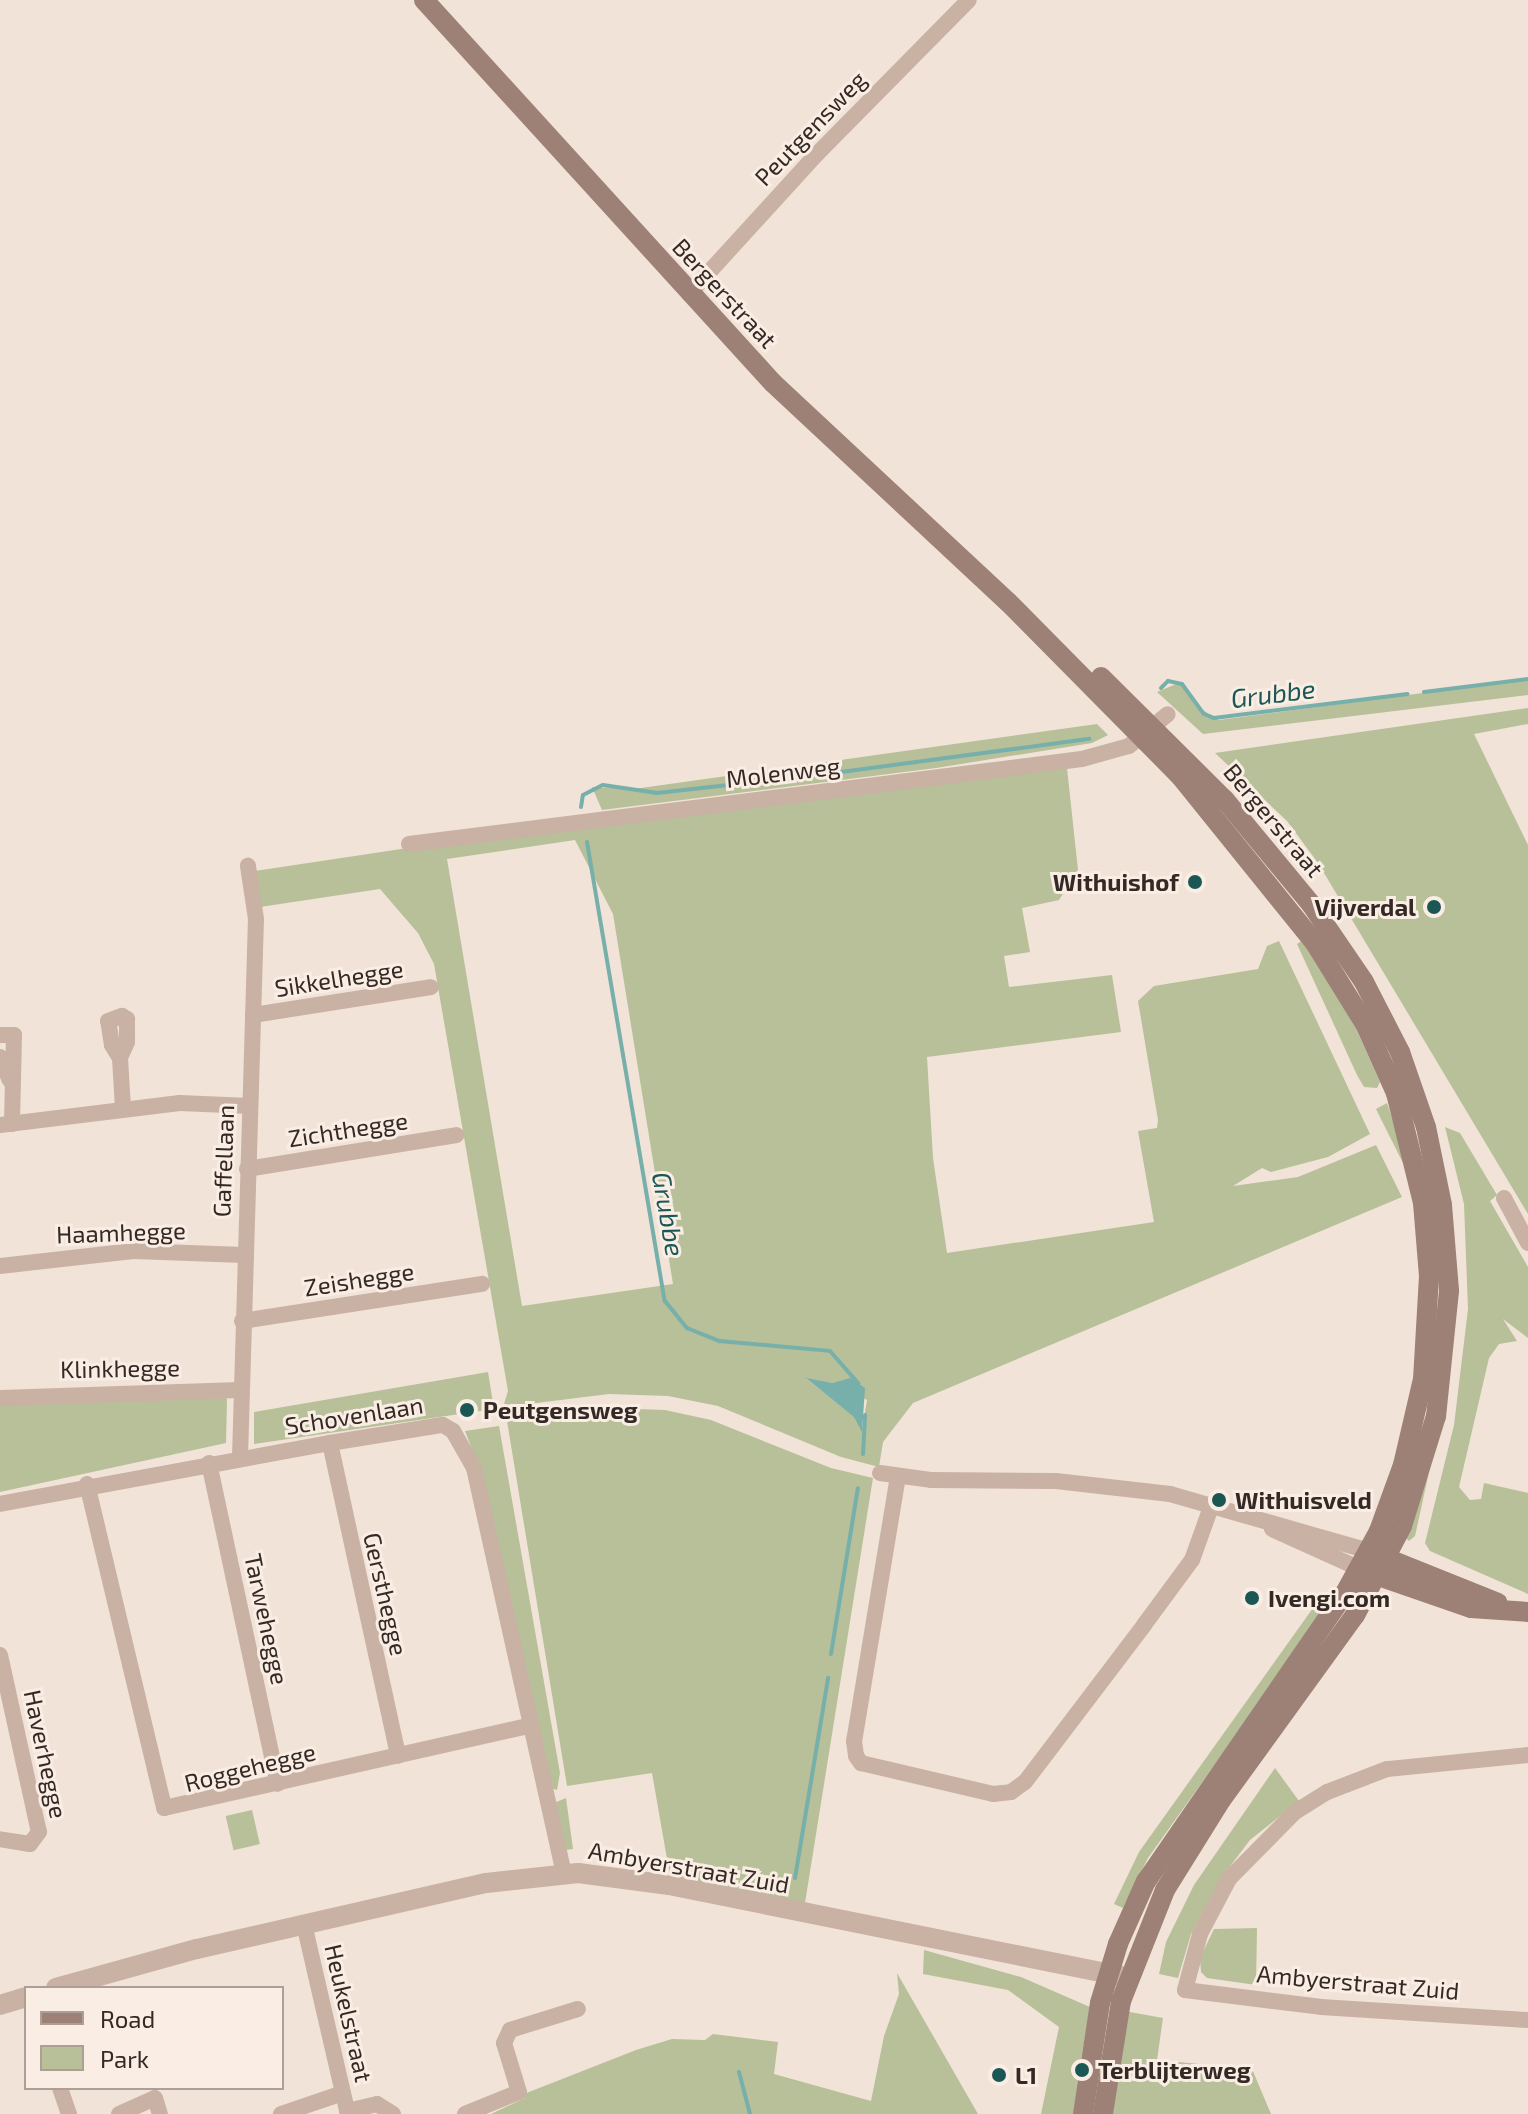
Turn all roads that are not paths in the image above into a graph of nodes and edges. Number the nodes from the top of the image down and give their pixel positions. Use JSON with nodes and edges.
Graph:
{"nodes":[{"id":1,"x":424,"y":0,"type":"edge"},
{"id":2,"x":969,"y":0,"type":"edge"},
{"id":3,"x":689,"y":294,"type":"junction"},
{"id":4,"x":1156,"y":725,"type":"junction"},
{"id":5,"x":409,"y":844,"type":"dead end"},
{"id":6,"x":248,"y":866,"type":"dead end"},
{"id":7,"x":431,"y":987,"type":"dead end"},
{"id":8,"x":253,"y":1015,"type":"junction"},
{"id":9,"x":0,"y":1035,"type":"edge"},
{"id":10,"x":0,"y":1057,"type":"edge"},
{"id":11,"x":120,"y":1058,"type":"dead end"},
{"id":12,"x":10,"y":1080,"type":"junction"},
{"id":13,"x":249,"y":1106,"type":"junction"},
{"id":14,"x":123,"y":1109,"type":"junction"},
{"id":15,"x":6,"y":1125,"type":"edge"},
{"id":16,"x":456,"y":1135,"type":"dead end"},
{"id":17,"x":247,"y":1169,"type":"junction"},
{"id":18,"x":1504,"y":1198,"type":"dead end"},
{"id":19,"x":1528,"y":1243,"type":"edge"},
{"id":20,"x":244,"y":1255,"type":"junction"},
{"id":21,"x":0,"y":1266,"type":"edge"},
{"id":22,"x":482,"y":1284,"type":"dead end"},
{"id":23,"x":242,"y":1321,"type":"junction"},
{"id":24,"x":240,"y":1390,"type":"junction"},
{"id":25,"x":0,"y":1398,"type":"edge"},
{"id":26,"x":330,"y":1443,"type":"junction"},
{"id":27,"x":240,"y":1457,"type":"junction"},
{"id":28,"x":209,"y":1463,"type":"junction"},
{"id":29,"x":880,"y":1473,"type":"dead end"},
{"id":30,"x":898,"y":1476,"type":"junction"},
{"id":31,"x":87,"y":1484,"type":"junction"},
{"id":32,"x":0,"y":1504,"type":"edge"},
{"id":33,"x":1212,"y":1504,"type":"junction"},
{"id":34,"x":1373,"y":1564,"type":"junction"},
{"id":35,"x":1528,"y":1612,"type":"edge"},
{"id":36,"x":0,"y":1655,"type":"edge"},
{"id":37,"x":531,"y":1725,"type":"junction"},
{"id":38,"x":1528,"y":1755,"type":"edge"},
{"id":39,"x":398,"y":1756,"type":"junction"},
{"id":40,"x":278,"y":1784,"type":"junction"},
{"id":41,"x":7,"y":1840,"type":"edge"},
{"id":42,"x":564,"y":1874,"type":"junction"},
{"id":43,"x":304,"y":1924,"type":"junction"},
{"id":44,"x":1108,"y":1974,"type":"junction"},
{"id":45,"x":1129,"y":1977,"type":"junction"},
{"id":46,"x":64,"y":1986,"type":"edge"},
{"id":47,"x":24,"y":1998,"type":"edge"},
{"id":48,"x":0,"y":2005,"type":"edge"},
{"id":49,"x":578,"y":2009,"type":"dead end"},
{"id":50,"x":1528,"y":2020,"type":"edge"},
{"id":51,"x":61,"y":2090,"type":"edge"},
{"id":52,"x":343,"y":2093,"type":"junction"},
{"id":53,"x":348,"y":2112,"type":"edge"},
{"id":54,"x":69,"y":2114,"type":"edge"},
{"id":55,"x":119,"y":2114,"type":"edge"},
{"id":56,"x":160,"y":2114,"type":"edge"},
{"id":57,"x":281,"y":2114,"type":"edge"},
{"id":58,"x":393,"y":2114,"type":"edge"},
{"id":59,"x":465,"y":2114,"type":"edge"},
{"id":60,"x":1083,"y":2114,"type":"edge"},
{"id":61,"x":1103,"y":2114,"type":"edge"}],
"edges":[{"from":1,"to":3,"type":"main road","name":"Bergerstraat"},
{"from":2,"to":3,"type":"street","name":"Peutgensweg"},
{"from":3,"to":4,"type":"main road","name":"Bergerstraat"},
{"from":4,"to":5,"type":"street","name":"Molenweg"},
{"from":4,"to":34,"type":"main road","name":"Bergerstraat"},
{"from":6,"to":8,"type":"street","name":"Gaffellaan"},
{"from":7,"to":8,"type":"street","name":"Sikkelhegge"},
{"from":8,"to":13,"type":"street","name":"Gaffellaan"},
{"from":9,"to":12,"type":"street"},
{"from":10,"to":12,"type":"street"},
{"from":11,"to":14,"type":"street"},
{"from":12,"to":15,"type":"street"},
{"from":13,"to":14,"type":"street"},
{"from":13,"to":17,"type":"street","name":"Gaffellaan"},
{"from":14,"to":15,"type":"street"},
{"from":16,"to":17,"type":"street","name":"Zichthegge"},
{"from":17,"to":20,"type":"street","name":"Gaffellaan"},
{"from":18,"to":19,"type":"street"},
{"from":20,"to":21,"type":"street","name":"Haamhegge"},
{"from":20,"to":23,"type":"street","name":"Gaffellaan"},
{"from":22,"to":23,"type":"street","name":"Zeishegge"},
{"from":23,"to":24,"type":"street","name":"Gaffellaan"},
{"from":24,"to":25,"type":"street","name":"Klinkhegge"},
{"from":24,"to":27,"type":"street","name":"Gaffellaan"},
{"from":26,"to":27,"type":"street","name":"Schovenlaan"},
{"from":26,"to":37,"type":"street","name":"Schovenlaan"},
{"from":26,"to":39,"type":"street","name":"Gersthegge"},
{"from":27,"to":28,"type":"street","name":"Schovenlaan"},
{"from":28,"to":31,"type":"street","name":"Schovenlaan"},
{"from":28,"to":40,"type":"street","name":"Tarwehegge"},
{"from":29,"to":30,"type":"street"},
{"from":30,"to":33,"type":"street"},
{"from":30,"to":33,"type":"street"},
{"from":31,"to":32,"type":"street","name":"Schovenlaan"},
{"from":31,"to":40,"type":"street","name":"Roggehegge"},
{"from":33,"to":34,"type":"street"},
{"from":34,"to":35,"type":"main road"},
{"from":34,"to":44,"type":"main road"},
{"from":34,"to":45,"type":"main road"},
{"from":36,"to":41,"type":"street","name":"Haverhegge"},
{"from":37,"to":39,"type":"street","name":"Roggehegge"},
{"from":37,"to":42,"type":"street","name":"Schovenlaan"},
{"from":38,"to":50,"type":"street","name":"Ambyerstraat Zuid"},
{"from":39,"to":40,"type":"street","name":"Roggehegge"},
{"from":42,"to":43,"type":"street","name":"Ambyerstraat Zuid"},
{"from":42,"to":44,"type":"street","name":"Ambyerstraat Zuid"},
{"from":43,"to":46,"type":"street","name":"Ambyerstraat Zuid"},
{"from":43,"to":52,"type":"street","name":"Heukelstraat"},
{"from":44,"to":45,"type":"street","name":"Ambyerstraat Zuid"},
{"from":44,"to":60,"type":"main road"},
{"from":45,"to":61,"type":"main road"},
{"from":47,"to":48,"type":"street"},
{"from":49,"to":59,"type":"street"},
{"from":51,"to":54,"type":"street"},
{"from":52,"to":53,"type":"street","name":"Heukelstraat"},
{"from":52,"to":57,"type":"street"},
{"from":53,"to":58,"type":"street"},
{"from":55,"to":56,"type":"street"}]}
